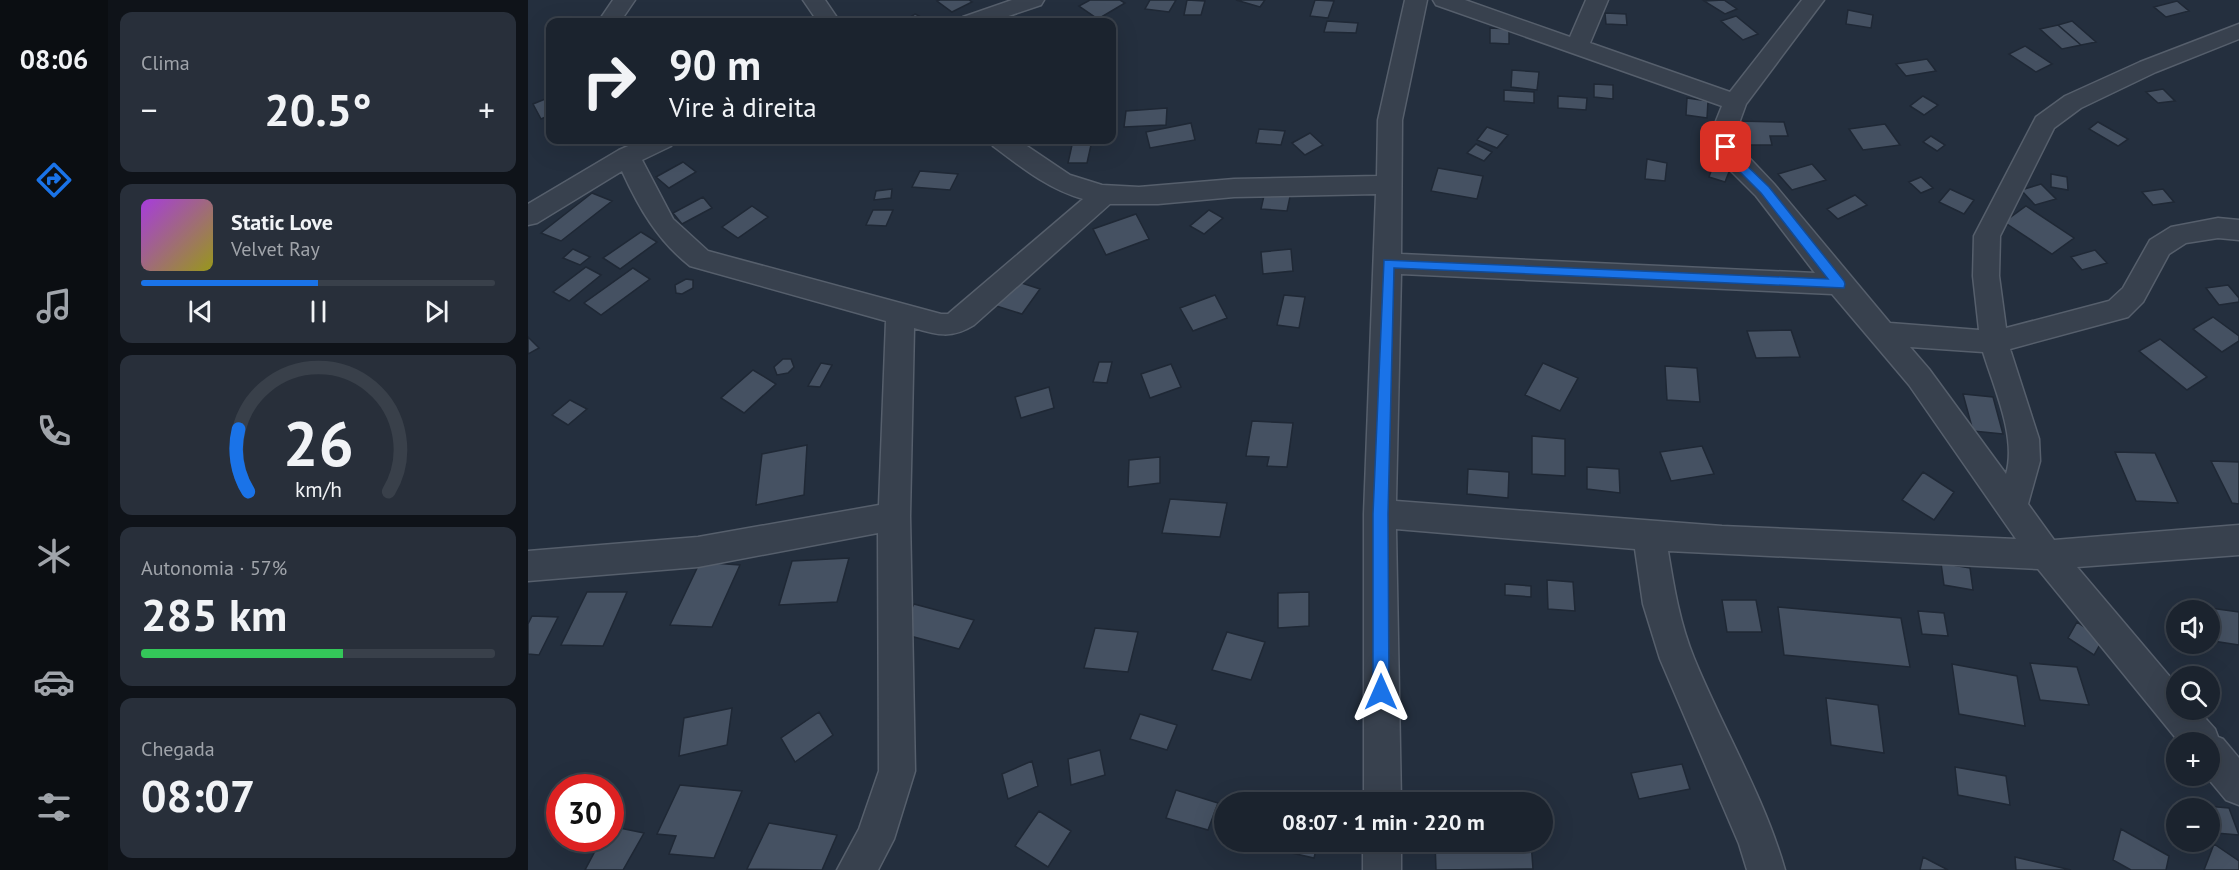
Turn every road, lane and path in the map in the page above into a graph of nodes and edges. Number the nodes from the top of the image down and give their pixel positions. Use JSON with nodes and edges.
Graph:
{"nodes":[{"id":1,"x":624,"y":0,"type":"edge"},
{"id":2,"x":814,"y":0,"type":"edge"},
{"id":3,"x":1034,"y":0,"type":"edge"},
{"id":4,"x":1416,"y":0,"type":"edge"},
{"id":5,"x":1444,"y":0,"type":"edge"},
{"id":6,"x":1597,"y":0,"type":"edge"},
{"id":7,"x":1813,"y":0,"type":"edge"},
{"id":8,"x":612,"y":18,"type":"edge"},
{"id":9,"x":826,"y":18,"type":"edge"},
{"id":10,"x":982,"y":18,"type":"edge"},
{"id":11,"x":2239,"y":31,"type":"edge"},
{"id":12,"x":1577,"y":47,"type":"junction"},
{"id":13,"x":1735,"y":102,"type":"junction"},
{"id":14,"x":654,"y":144,"type":"edge"},
{"id":15,"x":1007,"y":144,"type":"edge"},
{"id":16,"x":628,"y":156,"type":"junction"},
{"id":17,"x":1389,"y":185,"type":"junction"},
{"id":18,"x":1105,"y":194,"type":"junction"},
{"id":19,"x":528,"y":216,"type":"edge"},
{"id":20,"x":2239,"y":230,"type":"edge"},
{"id":21,"x":1388,"y":263,"type":"junction"},
{"id":22,"x":1839,"y":284,"type":"junction"},
{"id":23,"x":900,"y":314,"type":"junction"},
{"id":24,"x":1882,"y":334,"type":"junction"},
{"id":25,"x":1994,"y":342,"type":"junction"},
{"id":26,"x":2011,"y":507,"type":"junction"},
{"id":27,"x":1380,"y":514,"type":"junction"},
{"id":28,"x":894,"y":516,"type":"junction"},
{"id":29,"x":1648,"y":535,"type":"junction"},
{"id":30,"x":2239,"y":540,"type":"edge"},
{"id":31,"x":2046,"y":555,"type":"junction"},
{"id":32,"x":528,"y":566,"type":"edge"},
{"id":33,"x":2194,"y":732,"type":"edge"},
{"id":34,"x":2220,"y":764,"type":"edge"},
{"id":35,"x":2239,"y":787,"type":"edge"},
{"id":36,"x":1382,"y":792,"type":"edge"},
{"id":37,"x":1382,"y":852,"type":"edge"},
{"id":38,"x":856,"y":870,"type":"edge"},
{"id":39,"x":1382,"y":870,"type":"edge"},
{"id":40,"x":1766,"y":870,"type":"edge"}],
"edges":[{"from":1,"to":8,"type":"street"},
{"from":2,"to":9,"type":"street"},
{"from":3,"to":10,"type":"street"},
{"from":4,"to":17,"type":"street"},
{"from":5,"to":12,"type":"street"},
{"from":6,"to":12,"type":"street"},
{"from":7,"to":13,"type":"street"},
{"from":11,"to":25,"type":"street"},
{"from":12,"to":13,"type":"street"},
{"from":13,"to":22,"type":"street"},
{"from":14,"to":16,"type":"street"},
{"from":15,"to":18,"type":"street"},
{"from":16,"to":19,"type":"street"},
{"from":16,"to":23,"type":"street"},
{"from":17,"to":18,"type":"street"},
{"from":17,"to":21,"type":"street"},
{"from":18,"to":23,"type":"street"},
{"from":20,"to":25,"type":"street"},
{"from":21,"to":22,"type":"street"},
{"from":21,"to":27,"type":"street"},
{"from":22,"to":24,"type":"street"},
{"from":23,"to":28,"type":"street"},
{"from":24,"to":25,"type":"street"},
{"from":24,"to":26,"type":"street"},
{"from":25,"to":26,"type":"street"},
{"from":26,"to":31,"type":"street"},
{"from":27,"to":29,"type":"street"},
{"from":27,"to":36,"type":"street"},
{"from":28,"to":32,"type":"street"},
{"from":28,"to":38,"type":"street"},
{"from":29,"to":31,"type":"street"},
{"from":29,"to":40,"type":"street"},
{"from":30,"to":31,"type":"street"},
{"from":31,"to":33,"type":"street"},
{"from":34,"to":35,"type":"street"},
{"from":37,"to":39,"type":"street"}]}
